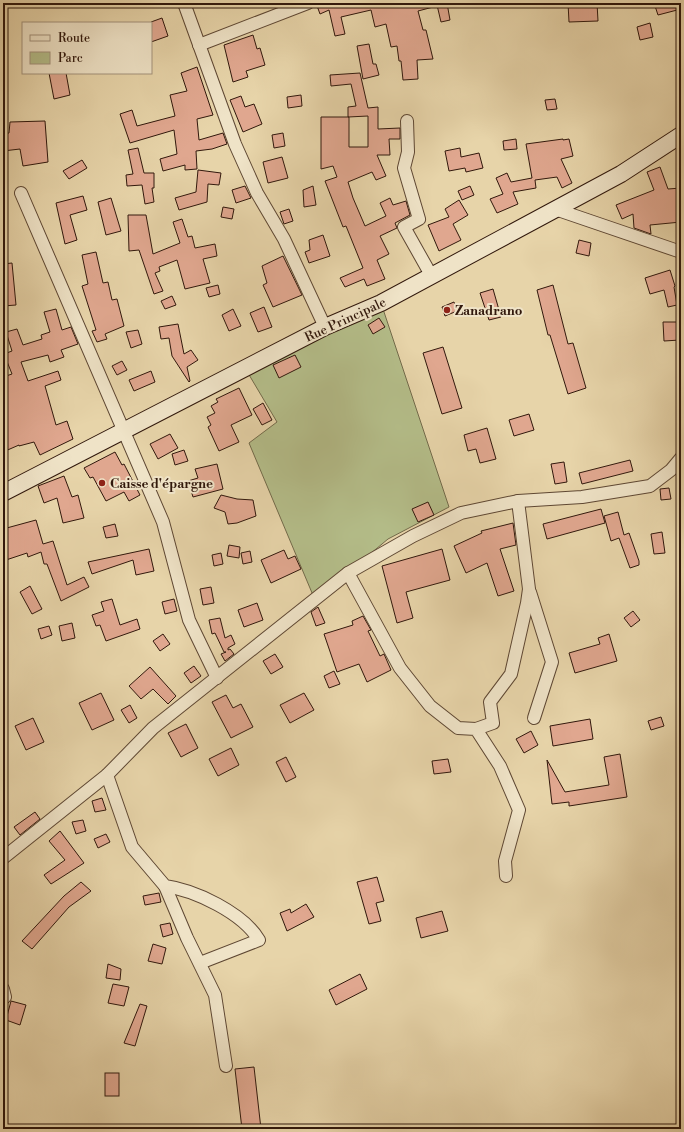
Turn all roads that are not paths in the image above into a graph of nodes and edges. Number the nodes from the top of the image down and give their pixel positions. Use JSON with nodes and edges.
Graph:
{"nodes":[{"id":1,"x":184,"y":3,"type":"edge"},
{"id":2,"x":308,"y":3,"type":"edge"},
{"id":3,"x":199,"y":46,"type":"junction"},
{"id":4,"x":407,"y":121,"type":"dead end"},
{"id":5,"x":681,"y":135,"type":"edge"},
{"id":6,"x":21,"y":193,"type":"dead end"},
{"id":7,"x":555,"y":209,"type":"junction"},
{"id":8,"x":681,"y":252,"type":"edge"},
{"id":9,"x":431,"y":275,"type":"junction"},
{"id":10,"x":325,"y":327,"type":"junction"},
{"id":11,"x":124,"y":431,"type":"junction"},
{"id":12,"x":681,"y":458,"type":"edge"},
{"id":13,"x":3,"y":493,"type":"edge"},
{"id":14,"x":518,"y":501,"type":"junction"},
{"id":15,"x":348,"y":572,"type":"junction"},
{"id":16,"x":529,"y":589,"type":"junction"},
{"id":17,"x":216,"y":678,"type":"junction"},
{"id":18,"x":534,"y":718,"type":"dead end"},
{"id":19,"x":476,"y":729,"type":"junction"},
{"id":20,"x":107,"y":775,"type":"junction"},
{"id":21,"x":3,"y":858,"type":"edge"},
{"id":22,"x":506,"y":876,"type":"dead end"},
{"id":23,"x":165,"y":886,"type":"junction"},
{"id":24,"x":200,"y":963,"type":"junction"},
{"id":25,"x":226,"y":1066,"type":"dead end"}],
"edges":[{"from":1,"to":3,"type":"street"},
{"from":2,"to":3,"type":"street"},
{"from":3,"to":10,"type":"street"},
{"from":4,"to":9,"type":"street"},
{"from":5,"to":7,"type":"main road","name":"Rue Principale"},
{"from":6,"to":11,"type":"street"},
{"from":7,"to":8,"type":"street"},
{"from":7,"to":9,"type":"main road","name":"Rue Principale"},
{"from":9,"to":10,"type":"main road","name":"Rue Principale"},
{"from":10,"to":11,"type":"main road","name":"Rue Principale"},
{"from":11,"to":13,"type":"main road","name":"Rue Principale"},
{"from":11,"to":17,"type":"street"},
{"from":12,"to":14,"type":"street"},
{"from":14,"to":15,"type":"street"},
{"from":14,"to":16,"type":"street"},
{"from":15,"to":17,"type":"street"},
{"from":15,"to":19,"type":"street"},
{"from":16,"to":18,"type":"street"},
{"from":16,"to":19,"type":"street"},
{"from":17,"to":20,"type":"street"},
{"from":19,"to":22,"type":"street"},
{"from":20,"to":21,"type":"street"},
{"from":20,"to":23,"type":"street"},
{"from":23,"to":24,"type":"street"},
{"from":23,"to":24,"type":"street"},
{"from":24,"to":25,"type":"street"}]}
